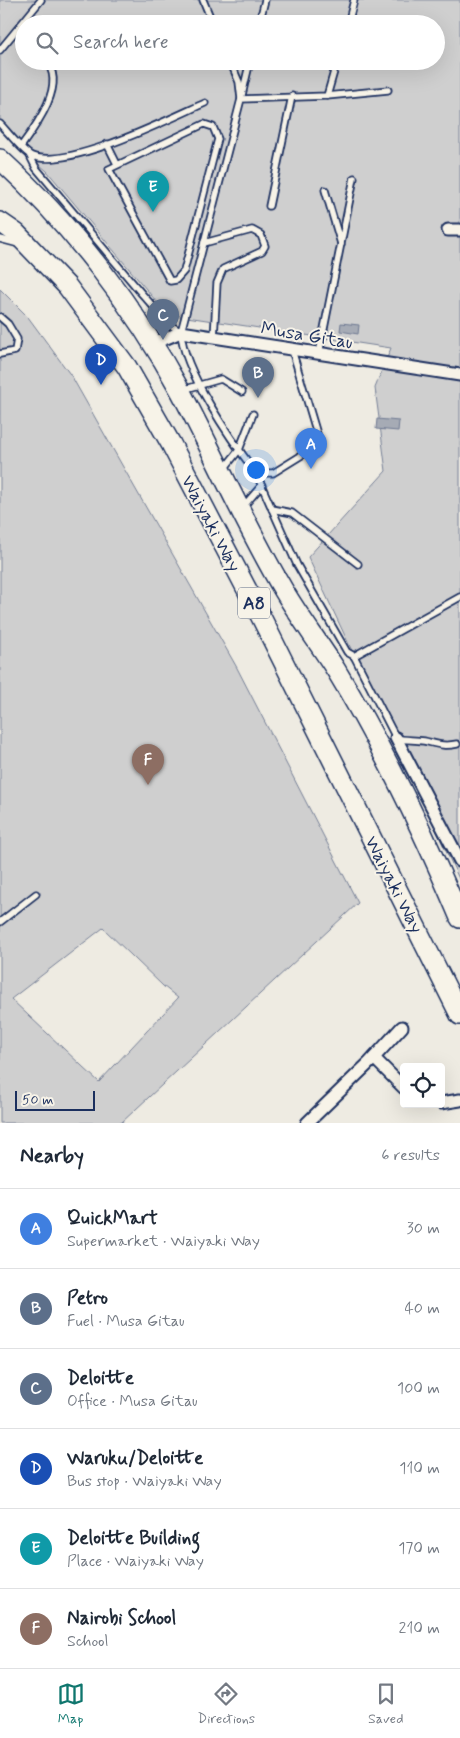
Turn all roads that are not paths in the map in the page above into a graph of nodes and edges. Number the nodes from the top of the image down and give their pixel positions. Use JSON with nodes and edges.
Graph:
{"nodes":[{"id":1,"x":41,"y":0,"type":"edge"},
{"id":2,"x":202,"y":0,"type":"edge"},
{"id":3,"x":265,"y":0,"type":"edge"},
{"id":4,"x":354,"y":0,"type":"edge"},
{"id":5,"x":29,"y":15,"type":"edge"},
{"id":6,"x":209,"y":15,"type":"edge"},
{"id":7,"x":262,"y":15,"type":"edge"},
{"id":8,"x":350,"y":15,"type":"edge"},
{"id":9,"x":15,"y":32,"type":"edge"},
{"id":10,"x":0,"y":50,"type":"edge"},
{"id":11,"x":52,"y":70,"type":"edge"},
{"id":12,"x":234,"y":70,"type":"edge"},
{"id":13,"x":248,"y":70,"type":"edge"},
{"id":14,"x":334,"y":70,"type":"edge"},
{"id":15,"x":388,"y":90,"type":"dead end"},
{"id":16,"x":292,"y":96,"type":"junction"},
{"id":17,"x":327,"y":96,"type":"junction"},
{"id":18,"x":241,"y":99,"type":"junction"},
{"id":19,"x":206,"y":103,"type":"dead end"},
{"id":20,"x":0,"y":124,"type":"edge"},
{"id":21,"x":107,"y":144,"type":"junction"},
{"id":22,"x":22,"y":145,"type":"junction"},
{"id":23,"x":30,"y":156,"type":"junction"},
{"id":24,"x":0,"y":159,"type":"edge"},
{"id":25,"x":117,"y":164,"type":"junction"},
{"id":26,"x":354,"y":178,"type":"dead end"},
{"id":27,"x":324,"y":190,"type":"dead end"},
{"id":28,"x":269,"y":206,"type":"dead end"},
{"id":29,"x":0,"y":222,"type":"edge"},
{"id":30,"x":448,"y":230,"type":"dead end"},
{"id":31,"x":460,"y":230,"type":"edge"},
{"id":32,"x":0,"y":239,"type":"edge"},
{"id":33,"x":204,"y":243,"type":"junction"},
{"id":34,"x":28,"y":246,"type":"junction"},
{"id":35,"x":342,"y":246,"type":"junction"},
{"id":36,"x":0,"y":317,"type":"edge"},
{"id":37,"x":181,"y":332,"type":"junction"},
{"id":38,"x":214,"y":338,"type":"junction"},
{"id":39,"x":152,"y":344,"type":"junction"},
{"id":40,"x":292,"y":350,"type":"junction"},
{"id":41,"x":0,"y":354,"type":"edge"},
{"id":42,"x":320,"y":354,"type":"junction"},
{"id":43,"x":460,"y":375,"type":"edge"},
{"id":44,"x":200,"y":385,"type":"junction"},
{"id":45,"x":180,"y":390,"type":"junction"},
{"id":46,"x":242,"y":392,"type":"dead end"},
{"id":47,"x":253,"y":414,"type":"dead end"},
{"id":48,"x":239,"y":450,"type":"junction"},
{"id":49,"x":222,"y":472,"type":"junction"},
{"id":50,"x":256,"y":472,"type":"junction"},
{"id":51,"x":262,"y":485,"type":"junction"},
{"id":52,"x":241,"y":509,"type":"junction"},
{"id":53,"x":272,"y":509,"type":"junction"},
{"id":54,"x":358,"y":564,"type":"dead end"},
{"id":55,"x":460,"y":597,"type":"edge"},
{"id":56,"x":354,"y":656,"type":"junction"},
{"id":57,"x":396,"y":738,"type":"junction"},
{"id":58,"x":457,"y":744,"type":"dead end"},
{"id":59,"x":460,"y":861,"type":"edge"},
{"id":60,"x":36,"y":894,"type":"dead end"},
{"id":61,"x":460,"y":918,"type":"edge"},
{"id":62,"x":0,"y":922,"type":"edge"},
{"id":63,"x":460,"y":1015,"type":"edge"},
{"id":64,"x":402,"y":1027,"type":"dead end"},
{"id":65,"x":374,"y":1058,"type":"junction"},
{"id":66,"x":400,"y":1084,"type":"edge"},
{"id":67,"x":460,"y":1100,"type":"edge"},
{"id":68,"x":445,"y":1102,"type":"edge"},
{"id":69,"x":307,"y":1123,"type":"edge"}],
"edges":[{"from":1,"to":5,"type":"lane"},
{"from":2,"to":6,"type":"lane"},
{"from":3,"to":7,"type":"lane"},
{"from":4,"to":8,"type":"lane"},
{"from":9,"to":10,"type":"lane"},
{"from":11,"to":22,"type":"lane"},
{"from":12,"to":18,"type":"lane"},
{"from":13,"to":18,"type":"lane"},
{"from":14,"to":17,"type":"lane"},
{"from":15,"to":17,"type":"lane"},
{"from":16,"to":17,"type":"lane"},
{"from":16,"to":18,"type":"lane"},
{"from":16,"to":28,"type":"lane"},
{"from":18,"to":33,"type":"lane"},
{"from":19,"to":21,"type":"lane"},
{"from":20,"to":22,"type":"lane"},
{"from":21,"to":23,"type":"lane"},
{"from":21,"to":25,"type":"lane"},
{"from":22,"to":23,"type":"lane"},
{"from":23,"to":37,"type":"lane"},
{"from":24,"to":39,"type":"highway","name":"Waiyaki Way","number":"A8"},
{"from":25,"to":25,"type":"lane"},
{"from":26,"to":35,"type":"lane"},
{"from":27,"to":35,"type":"lane"},
{"from":29,"to":34,"type":"highway","name":"Waiyaki Way","number":"A8"},
{"from":30,"to":31,"type":"street"},
{"from":32,"to":34,"type":"lane"},
{"from":33,"to":37,"type":"lane"},
{"from":33,"to":38,"type":"lane"},
{"from":34,"to":63,"type":"highway","name":"Waiyaki Way","number":"A8"},
{"from":35,"to":42,"type":"lane"},
{"from":36,"to":41,"type":"lane"},
{"from":37,"to":38,"type":"street","name":"Musa Gitau"},
{"from":37,"to":39,"type":"street"},
{"from":37,"to":44,"type":"lane"},
{"from":38,"to":40,"type":"street","name":"Musa Gitau"},
{"from":39,"to":45,"type":"highway","name":"Waiyaki Way","number":"A8"},
{"from":40,"to":42,"type":"street","name":"Musa Gitau"},
{"from":40,"to":50,"type":"lane"},
{"from":42,"to":43,"type":"street","name":"Musa Gitau"},
{"from":44,"to":45,"type":"lane"},
{"from":44,"to":46,"type":"lane"},
{"from":44,"to":48,"type":"lane"},
{"from":45,"to":49,"type":"highway","name":"Waiyaki Way","number":"A8"},
{"from":47,"to":48,"type":"lane"},
{"from":48,"to":49,"type":"lane"},
{"from":48,"to":50,"type":"lane"},
{"from":49,"to":52,"type":"highway","name":"Waiyaki Way","number":"A8"},
{"from":50,"to":51,"type":"lane"},
{"from":51,"to":52,"type":"lane"},
{"from":51,"to":53,"type":"lane"},
{"from":52,"to":61,"type":"highway","name":"Waiyaki Way","number":"A8"},
{"from":53,"to":54,"type":"lane"},
{"from":53,"to":56,"type":"lane"},
{"from":55,"to":56,"type":"lane"},
{"from":56,"to":57,"type":"lane"},
{"from":57,"to":58,"type":"lane"},
{"from":57,"to":59,"type":"street"},
{"from":60,"to":62,"type":"lane"},
{"from":64,"to":65,"type":"street"},
{"from":65,"to":66,"type":"street"},
{"from":65,"to":69,"type":"street"},
{"from":67,"to":68,"type":"street"}]}
